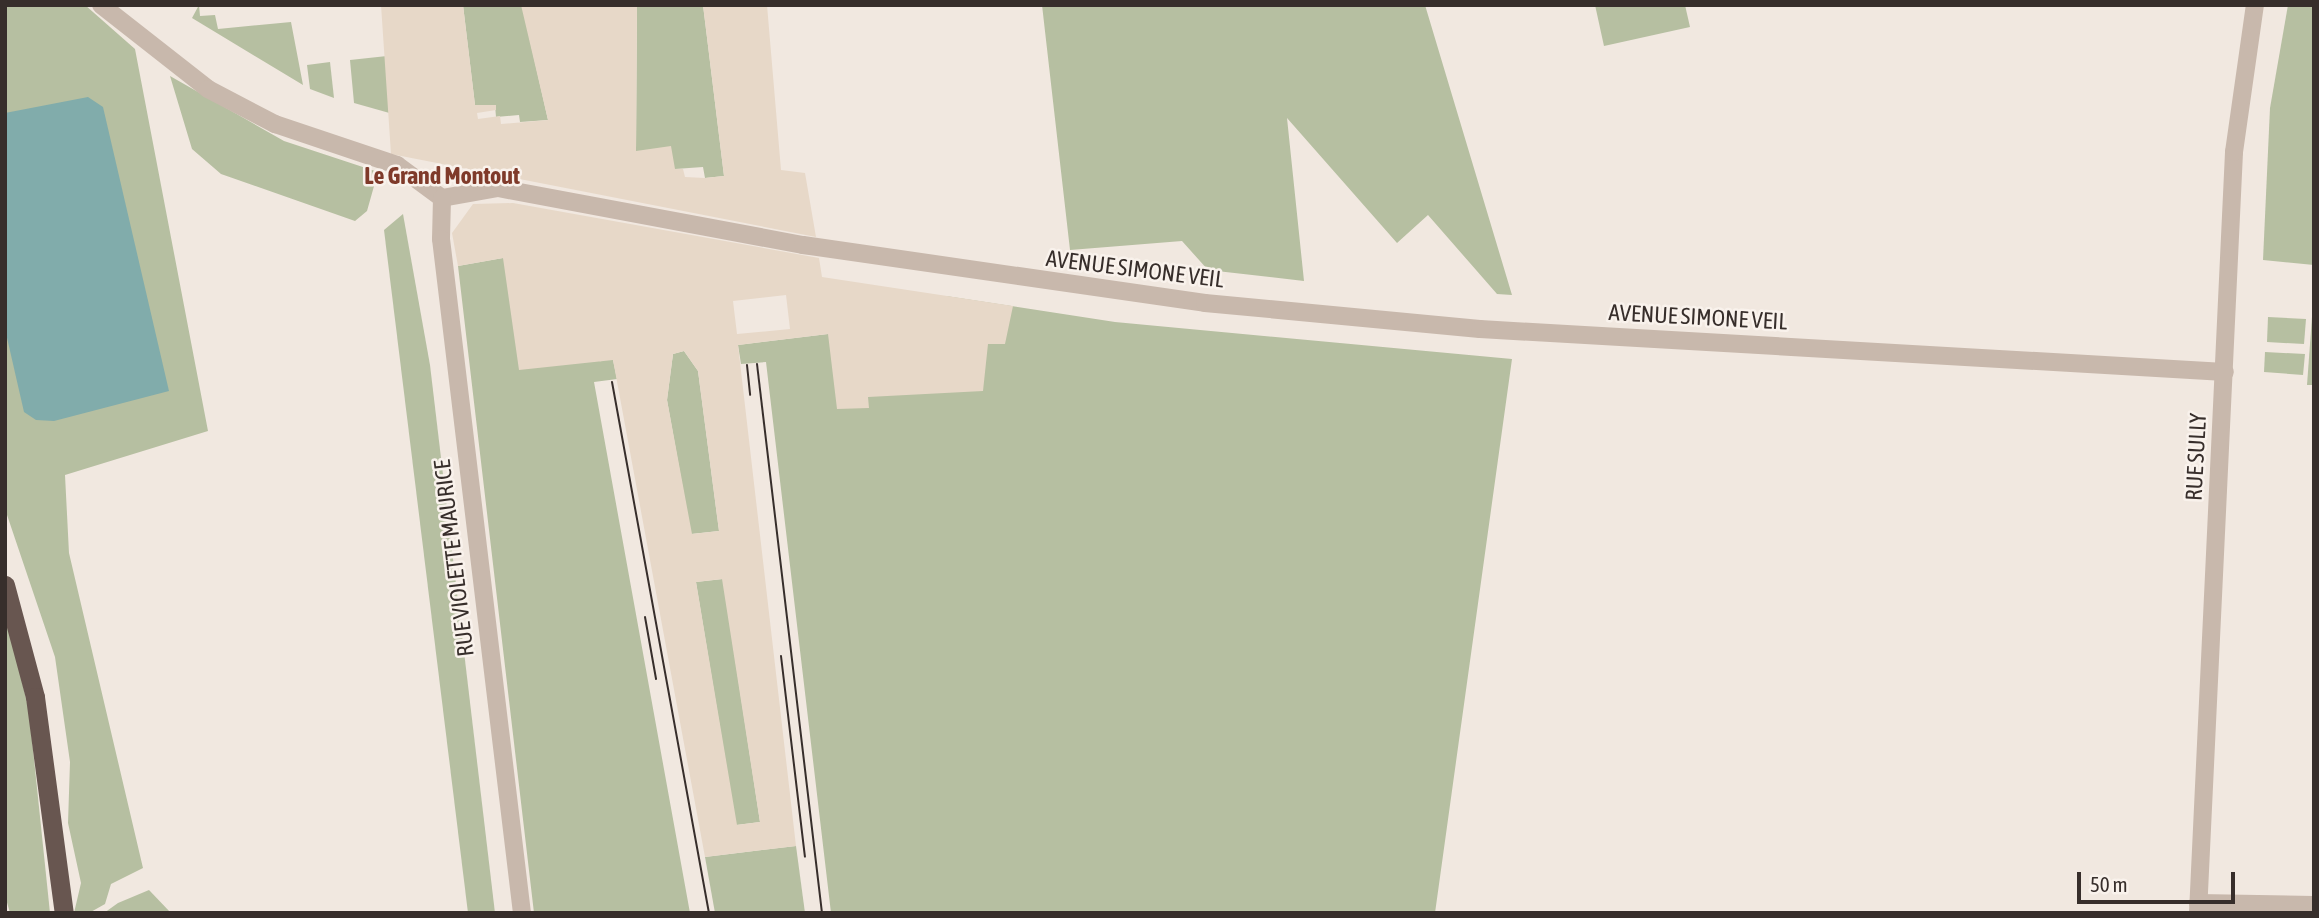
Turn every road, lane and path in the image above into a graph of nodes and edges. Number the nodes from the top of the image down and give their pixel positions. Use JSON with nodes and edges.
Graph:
{"nodes":[{"id":1,"x":101,"y":5,"type":"edge"},
{"id":2,"x":2255,"y":5,"type":"edge"},
{"id":3,"x":442,"y":198,"type":"junction"},
{"id":4,"x":2225,"y":372,"type":"junction"},
{"id":5,"x":5,"y":585,"type":"edge"},
{"id":6,"x":2314,"y":905,"type":"edge"},
{"id":7,"x":2198,"y":908,"type":"edge"},
{"id":8,"x":64,"y":913,"type":"edge"},
{"id":9,"x":522,"y":913,"type":"edge"}],
"edges":[{"from":1,"to":3,"type":"street"},
{"from":2,"to":4,"type":"street","name":"RUE SULLY"},
{"from":3,"to":4,"type":"street","name":"AVENUE SIMONE VEIL"},
{"from":3,"to":9,"type":"street","name":"RUE VIOLETTE MAURICE"},
{"from":4,"to":7,"type":"street","name":"RUE SULLY"},
{"from":5,"to":8,"type":"highway"},
{"from":6,"to":7,"type":"street"}]}
